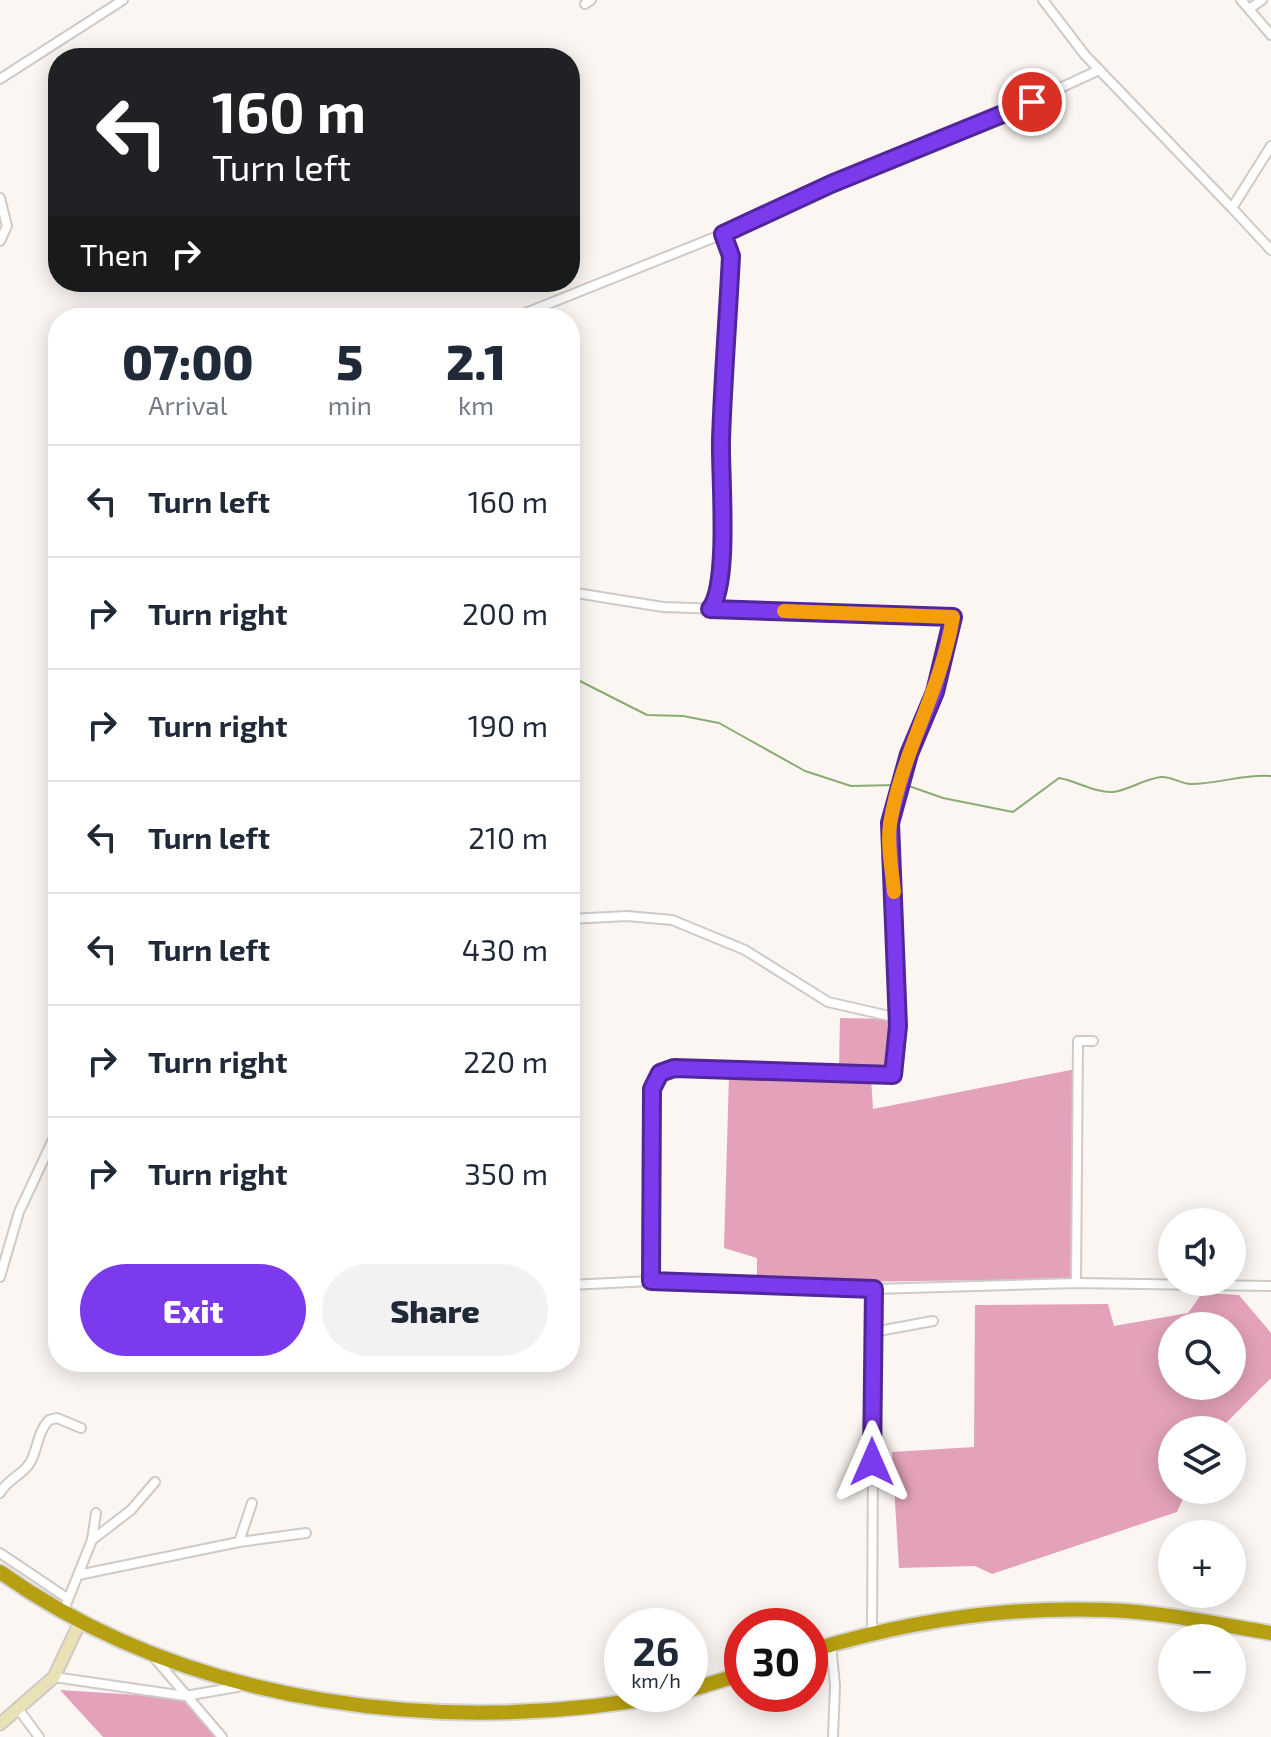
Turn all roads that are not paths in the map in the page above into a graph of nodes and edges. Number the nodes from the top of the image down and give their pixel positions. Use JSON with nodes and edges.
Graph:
{"nodes":[{"id":1,"x":123,"y":0,"type":"edge"},
{"id":2,"x":1043,"y":0,"type":"edge"},
{"id":3,"x":1241,"y":0,"type":"edge"},
{"id":4,"x":1262,"y":0,"type":"edge"},
{"id":5,"x":1249,"y":9,"type":"junction"},
{"id":6,"x":1271,"y":35,"type":"edge"},
{"id":7,"x":48,"y":48,"type":"edge"},
{"id":8,"x":48,"y":48,"type":"edge"},
{"id":9,"x":1099,"y":70,"type":"junction"},
{"id":10,"x":0,"y":79,"type":"edge"},
{"id":11,"x":1269,"y":154,"type":"edge"},
{"id":12,"x":0,"y":198,"type":"edge"},
{"id":13,"x":1232,"y":208,"type":"junction"},
{"id":14,"x":723,"y":234,"type":"junction"},
{"id":15,"x":0,"y":241,"type":"edge"},
{"id":16,"x":1271,"y":250,"type":"edge"},
{"id":17,"x":580,"y":291,"type":"edge"},
{"id":18,"x":578,"y":292,"type":"edge"},
{"id":19,"x":538,"y":308,"type":"edge"},
{"id":20,"x":580,"y":594,"type":"edge"},
{"id":21,"x":710,"y":609,"type":"junction"},
{"id":22,"x":580,"y":918,"type":"edge"},
{"id":23,"x":898,"y":1018,"type":"junction"},
{"id":24,"x":1093,"y":1041,"type":"dead end"},
{"id":25,"x":48,"y":1150,"type":"edge"},
{"id":26,"x":0,"y":1277,"type":"edge"},
{"id":27,"x":651,"y":1281,"type":"junction"},
{"id":28,"x":1076,"y":1283,"type":"junction"},
{"id":29,"x":580,"y":1285,"type":"edge"},
{"id":30,"x":1271,"y":1286,"type":"edge"},
{"id":31,"x":874,"y":1289,"type":"junction"},
{"id":32,"x":933,"y":1321,"type":"dead end"},
{"id":33,"x":873,"y":1332,"type":"junction"},
{"id":34,"x":81,"y":1428,"type":"dead end"},
{"id":35,"x":155,"y":1482,"type":"dead end"},
{"id":36,"x":0,"y":1493,"type":"edge"},
{"id":37,"x":252,"y":1503,"type":"dead end"},
{"id":38,"x":96,"y":1513,"type":"dead end"},
{"id":39,"x":306,"y":1533,"type":"dead end"},
{"id":40,"x":92,"y":1540,"type":"junction"},
{"id":41,"x":239,"y":1542,"type":"junction"},
{"id":42,"x":0,"y":1553,"type":"edge"},
{"id":43,"x":0,"y":1572,"type":"edge"},
{"id":44,"x":78,"y":1575,"type":"junction"},
{"id":45,"x":65,"y":1605,"type":"junction"},
{"id":46,"x":80,"y":1622,"type":"junction"},
{"id":47,"x":872,"y":1632,"type":"junction"},
{"id":48,"x":1271,"y":1633,"type":"edge"},
{"id":49,"x":831,"y":1644,"type":"junction"},
{"id":50,"x":828,"y":1645,"type":"edge"},
{"id":51,"x":149,"y":1652,"type":"junction"},
{"id":52,"x":54,"y":1677,"type":"junction"},
{"id":53,"x":237,"y":1687,"type":"junction"},
{"id":54,"x":187,"y":1696,"type":"junction"},
{"id":55,"x":604,"y":1709,"type":"edge"},
{"id":56,"x":19,"y":1710,"type":"junction"},
{"id":57,"x":0,"y":1724,"type":"edge"},
{"id":58,"x":39,"y":1737,"type":"edge"},
{"id":59,"x":222,"y":1737,"type":"edge"},
{"id":60,"x":833,"y":1737,"type":"edge"}],
"edges":[{"from":1,"to":7,"type":"street"},
{"from":2,"to":9,"type":"street"},
{"from":3,"to":5,"type":"street"},
{"from":4,"to":5,"type":"street"},
{"from":5,"to":6,"type":"street"},
{"from":8,"to":10,"type":"street"},
{"from":9,"to":13,"type":"street"},
{"from":9,"to":14,"type":"street"},
{"from":11,"to":13,"type":"street"},
{"from":12,"to":15,"type":"street"},
{"from":13,"to":16,"type":"street"},
{"from":14,"to":17,"type":"street"},
{"from":14,"to":21,"type":"street"},
{"from":18,"to":19,"type":"street"},
{"from":20,"to":21,"type":"street"},
{"from":21,"to":23,"type":"street"},
{"from":22,"to":23,"type":"street"},
{"from":23,"to":27,"type":"street"},
{"from":24,"to":28,"type":"street"},
{"from":25,"to":26,"type":"street"},
{"from":27,"to":29,"type":"street"},
{"from":27,"to":31,"type":"street"},
{"from":28,"to":30,"type":"street"},
{"from":28,"to":31,"type":"street"},
{"from":31,"to":33,"type":"street"},
{"from":32,"to":33,"type":"street"},
{"from":33,"to":47,"type":"street"},
{"from":34,"to":36,"type":"street"},
{"from":35,"to":40,"type":"street"},
{"from":37,"to":41,"type":"street"},
{"from":38,"to":40,"type":"street"},
{"from":39,"to":41,"type":"street"},
{"from":40,"to":44,"type":"street"},
{"from":41,"to":44,"type":"street"},
{"from":42,"to":45,"type":"street"},
{"from":43,"to":45,"type":"highway"},
{"from":44,"to":45,"type":"street"},
{"from":45,"to":46,"type":"highway"},
{"from":46,"to":51,"type":"highway"},
{"from":46,"to":52,"type":"street"},
{"from":47,"to":48,"type":"highway"},
{"from":47,"to":49,"type":"highway"},
{"from":49,"to":50,"type":"highway"},
{"from":49,"to":60,"type":"street"},
{"from":51,"to":53,"type":"highway"},
{"from":51,"to":54,"type":"street"},
{"from":52,"to":54,"type":"street"},
{"from":52,"to":56,"type":"street"},
{"from":53,"to":54,"type":"street"},
{"from":53,"to":55,"type":"highway"},
{"from":54,"to":59,"type":"street"},
{"from":56,"to":57,"type":"street"},
{"from":56,"to":58,"type":"street"}]}
